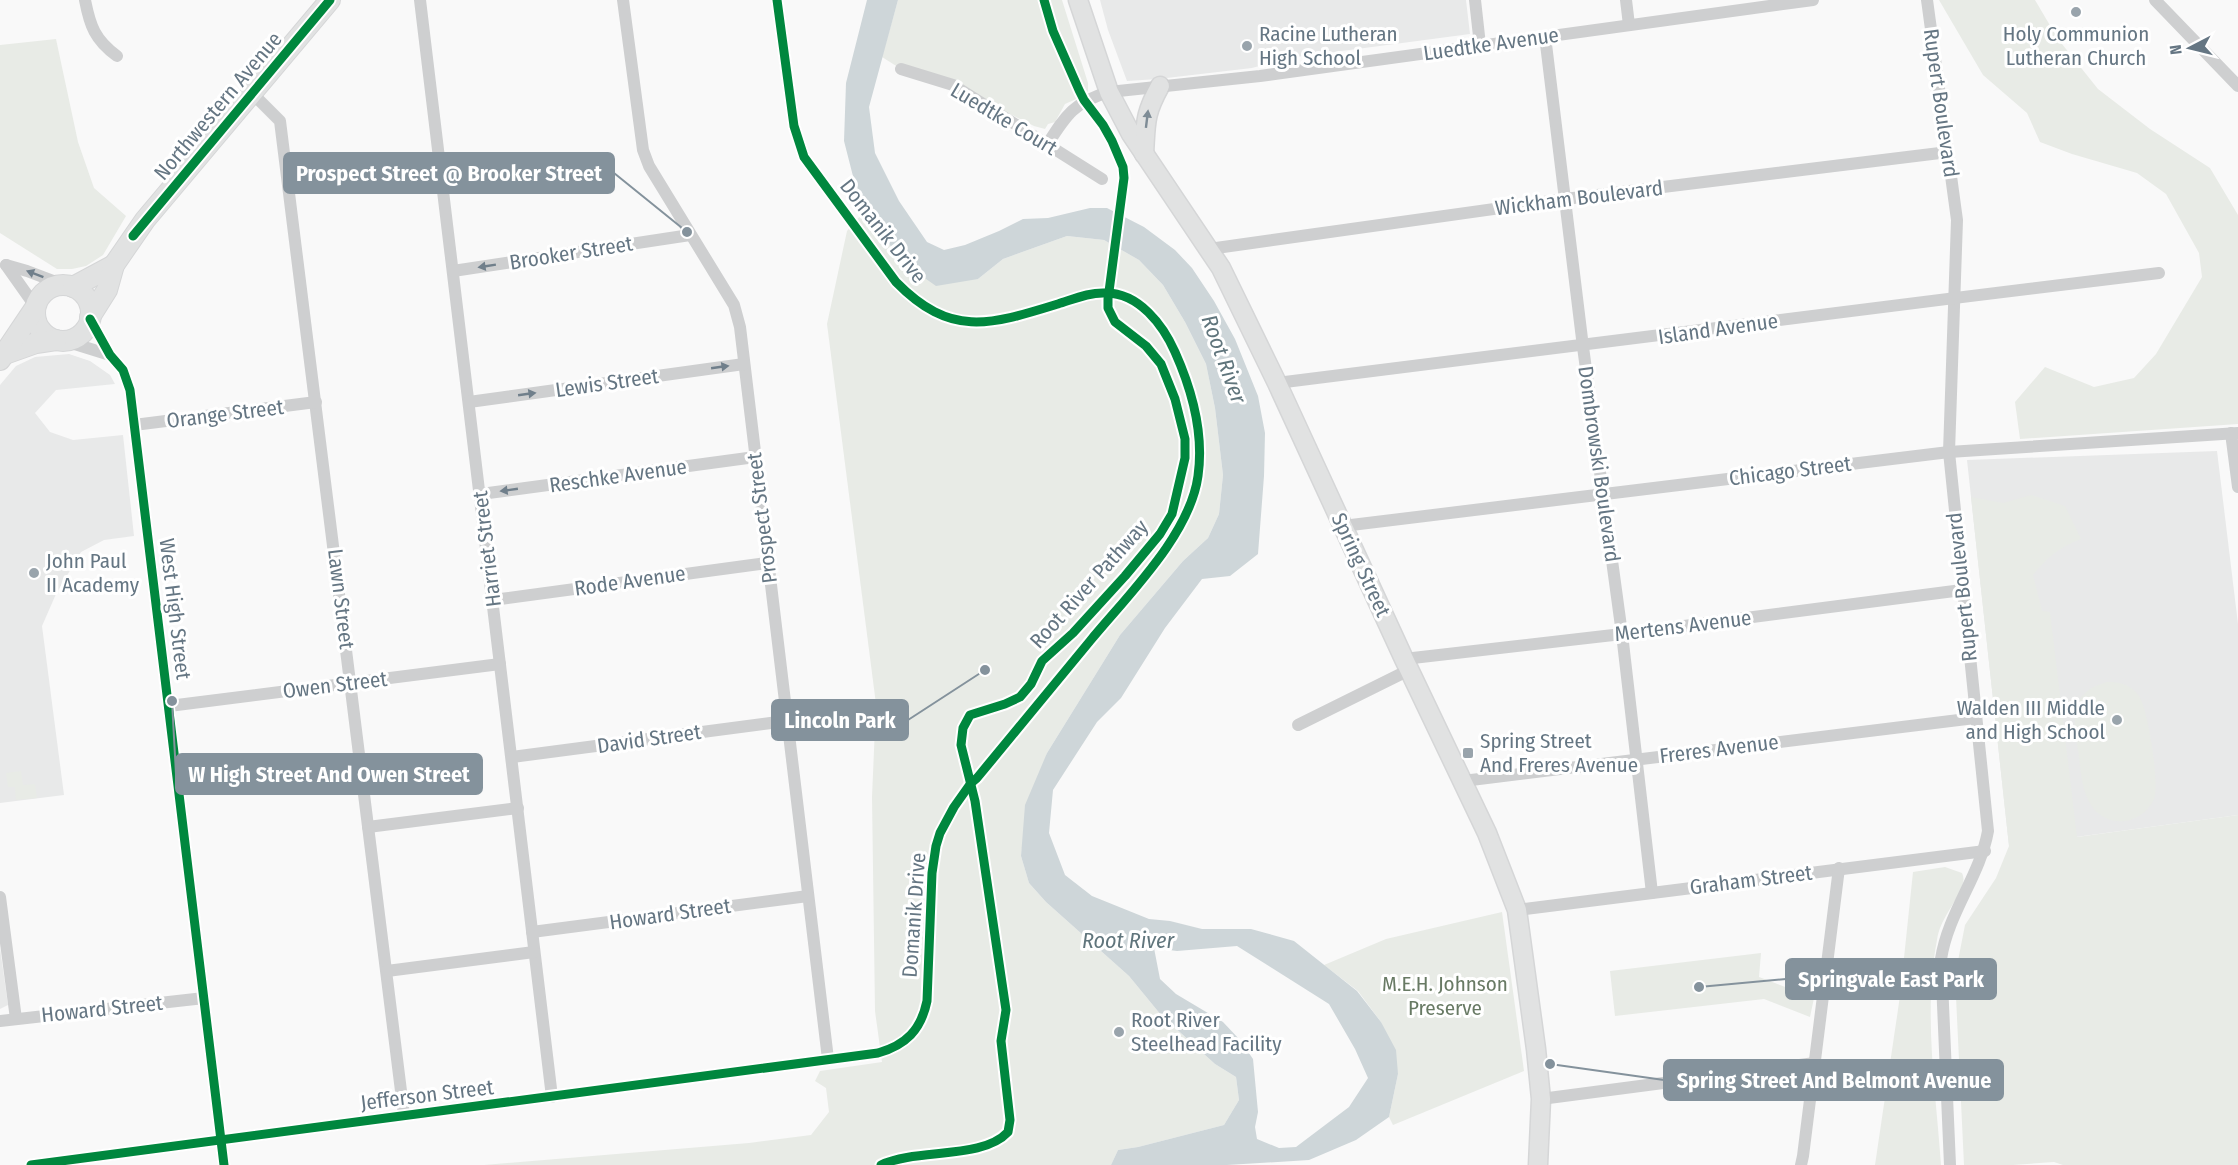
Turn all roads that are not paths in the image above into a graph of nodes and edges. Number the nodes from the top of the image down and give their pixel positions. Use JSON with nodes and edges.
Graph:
{"nodes":[{"id":1,"x":85,"y":0,"type":"edge"},
{"id":2,"x":330,"y":0,"type":"edge"},
{"id":3,"x":420,"y":0,"type":"edge"},
{"id":4,"x":623,"y":0,"type":"edge"},
{"id":5,"x":777,"y":0,"type":"edge"},
{"id":6,"x":1078,"y":0,"type":"edge"},
{"id":7,"x":1474,"y":0,"type":"edge"},
{"id":8,"x":1626,"y":0,"type":"edge"},
{"id":9,"x":1813,"y":0,"type":"edge"},
{"id":10,"x":1927,"y":0,"type":"edge"},
{"id":11,"x":2156,"y":0,"type":"edge"},
{"id":12,"x":1629,"y":25,"type":"junction"},
{"id":13,"x":1545,"y":36,"type":"junction"},
{"id":14,"x":1480,"y":45,"type":"junction"},
{"id":15,"x":117,"y":56,"type":"dead end"},
{"id":16,"x":901,"y":69,"type":"dead end"},
{"id":17,"x":1160,"y":86,"type":"junction"},
{"id":18,"x":2238,"y":86,"type":"edge"},
{"id":19,"x":1109,"y":92,"type":"junction"},
{"id":20,"x":253,"y":94,"type":"junction"},
{"id":21,"x":1047,"y":145,"type":"junction"},
{"id":22,"x":1948,"y":152,"type":"junction"},
{"id":23,"x":1144,"y":154,"type":"junction"},
{"id":24,"x":1102,"y":179,"type":"dead end"},
{"id":25,"x":1565,"y":199,"type":"junction"},
{"id":26,"x":690,"y":235,"type":"junction"},
{"id":27,"x":1209,"y":249,"type":"junction"},
{"id":28,"x":3,"y":263,"type":"edge"},
{"id":29,"x":114,"y":265,"type":"junction"},
{"id":30,"x":453,"y":271,"type":"junction"},
{"id":31,"x":2159,"y":273,"type":"dead end"},
{"id":32,"x":68,"y":286,"type":"junction"},
{"id":33,"x":1954,"y":298,"type":"junction"},
{"id":34,"x":35,"y":307,"type":"junction"},
{"id":35,"x":90,"y":318,"type":"junction"},
{"id":36,"x":60,"y":341,"type":"junction"},
{"id":37,"x":1583,"y":347,"type":"junction"},
{"id":38,"x":110,"y":355,"type":"junction"},
{"id":39,"x":2,"y":357,"type":"edge"},
{"id":40,"x":744,"y":364,"type":"junction"},
{"id":41,"x":1278,"y":383,"type":"junction"},
{"id":42,"x":316,"y":402,"type":"junction"},
{"id":43,"x":470,"y":402,"type":"junction"},
{"id":44,"x":134,"y":425,"type":"junction"},
{"id":45,"x":2235,"y":433,"type":"edge"},
{"id":46,"x":1949,"y":452,"type":"junction"},
{"id":47,"x":755,"y":457,"type":"junction"},
{"id":48,"x":2238,"y":487,"type":"edge"},
{"id":49,"x":481,"y":494,"type":"junction"},
{"id":50,"x":1604,"y":494,"type":"junction"},
{"id":51,"x":1343,"y":526,"type":"junction"},
{"id":52,"x":767,"y":563,"type":"junction"},
{"id":53,"x":1962,"y":590,"type":"junction"},
{"id":54,"x":493,"y":600,"type":"junction"},
{"id":55,"x":1622,"y":634,"type":"junction"},
{"id":56,"x":500,"y":664,"type":"junction"},
{"id":57,"x":1407,"y":665,"type":"junction"},
{"id":58,"x":351,"y":683,"type":"junction"},
{"id":59,"x":169,"y":706,"type":"junction"},
{"id":60,"x":1975,"y":718,"type":"junction"},
{"id":61,"x":786,"y":721,"type":"junction"},
{"id":62,"x":1298,"y":725,"type":"dead end"},
{"id":63,"x":512,"y":757,"type":"junction"},
{"id":64,"x":1635,"y":759,"type":"junction"},
{"id":65,"x":1463,"y":781,"type":"junction"},
{"id":66,"x":518,"y":808,"type":"junction"},
{"id":67,"x":368,"y":827,"type":"junction"},
{"id":68,"x":1985,"y":851,"type":"junction"},
{"id":69,"x":1839,"y":868,"type":"junction"},
{"id":70,"x":1652,"y":892,"type":"junction"},
{"id":71,"x":808,"y":896,"type":"junction"},
{"id":72,"x":0,"y":897,"type":"edge"},
{"id":73,"x":1517,"y":910,"type":"junction"},
{"id":74,"x":532,"y":932,"type":"junction"},
{"id":75,"x":534,"y":952,"type":"junction"},
{"id":76,"x":387,"y":971,"type":"junction"},
{"id":77,"x":204,"y":998,"type":"junction"},
{"id":78,"x":16,"y":1019,"type":"junction"},
{"id":79,"x":0,"y":1021,"type":"edge"},
{"id":80,"x":828,"y":1059,"type":"junction"},
{"id":81,"x":1815,"y":1063,"type":"junction"},
{"id":82,"x":552,"y":1097,"type":"junction"},
{"id":83,"x":1541,"y":1099,"type":"junction"},
{"id":84,"x":404,"y":1115,"type":"junction"},
{"id":85,"x":221,"y":1139,"type":"junction"},
{"id":86,"x":31,"y":1165,"type":"edge"},
{"id":87,"x":224,"y":1165,"type":"edge"},
{"id":88,"x":1538,"y":1165,"type":"edge"},
{"id":89,"x":1800,"y":1165,"type":"edge"},
{"id":90,"x":1950,"y":1165,"type":"edge"}],
"edges":[{"from":1,"to":15,"type":"street"},
{"from":2,"to":20,"type":"main road","name":"Northwestern Avenue"},
{"from":3,"to":30,"type":"street","name":"Harriet Street"},
{"from":4,"to":26,"type":"street","name":"Prospect Street"},
{"from":5,"to":80,"type":"street","name":"Domanik Drive"},
{"from":6,"to":19,"type":"main road","name":"Spring Street"},
{"from":7,"to":14,"type":"street"},
{"from":8,"to":12,"type":"street"},
{"from":9,"to":12,"type":"street","name":"Luedtke Avenue"},
{"from":10,"to":22,"type":"street","name":"Rupert Boulevard"},
{"from":11,"to":18,"type":"street"},
{"from":12,"to":13,"type":"street","name":"Luedtke Avenue"},
{"from":13,"to":14,"type":"street","name":"Luedtke Avenue"},
{"from":13,"to":25,"type":"street","name":"Dombrowski Boulevard"},
{"from":14,"to":17,"type":"street","name":"Luedtke Avenue"},
{"from":16,"to":21,"type":"street","name":"Luedtke Court"},
{"from":17,"to":19,"type":"street","name":"Luedtke Avenue"},
{"from":23,"to":17,"type":"main road","one_way":true},
{"from":19,"to":21,"type":"street","name":"Luedtke Avenue"},
{"from":19,"to":23,"type":"main road","name":"Spring Street"},
{"from":20,"to":29,"type":"main road","name":"Northwestern Avenue"},
{"from":20,"to":42,"type":"street","name":"Lawn Street"},
{"from":21,"to":24,"type":"street","name":"Luedtke Court"},
{"from":22,"to":25,"type":"street","name":"Wickham Boulevard"},
{"from":22,"to":33,"type":"street","name":"Rupert Boulevard"},
{"from":23,"to":27,"type":"main road","name":"Spring Street"},
{"from":25,"to":27,"type":"street","name":"Wickham Boulevard"},
{"from":25,"to":37,"type":"street","name":"Dombrowski Boulevard"},
{"from":26,"to":30,"type":"street","name":"Brooker Street","one_way":true},
{"from":26,"to":40,"type":"street","name":"Prospect Street"},
{"from":27,"to":41,"type":"main road","name":"Spring Street"},
{"from":32,"to":28,"type":"street","one_way":true},
{"from":28,"to":34,"type":"street"},
{"from":29,"to":32,"type":"main road","name":"Northwestern Avenue"},
{"from":29,"to":35,"type":"main road","name":"Northwestern Avenue"},
{"from":30,"to":43,"type":"street","name":"Harriet Street"},
{"from":31,"to":33,"type":"street","name":"Island Avenue"},
{"from":32,"to":34,"type":"main road"},
{"from":32,"to":35,"type":"main road"},
{"from":33,"to":37,"type":"street","name":"Island Avenue"},
{"from":33,"to":46,"type":"street","name":"Rupert Boulevard"},
{"from":34,"to":36,"type":"main road"},
{"from":34,"to":39,"type":"main road"},
{"from":35,"to":36,"type":"main road"},
{"from":35,"to":38,"type":"street","name":"West High Street"},
{"from":36,"to":38,"type":"street"},
{"from":36,"to":39,"type":"main road"},
{"from":37,"to":41,"type":"street","name":"Island Avenue"},
{"from":37,"to":50,"type":"street","name":"Dombrowski Boulevard"},
{"from":38,"to":44,"type":"street","name":"West High Street"},
{"from":43,"to":40,"type":"street","name":"Lewis Street","one_way":true},
{"from":40,"to":47,"type":"street","name":"Prospect Street"},
{"from":41,"to":51,"type":"main road","name":"Spring Street"},
{"from":42,"to":44,"type":"street","name":"Orange Street"},
{"from":42,"to":58,"type":"street","name":"Lawn Street"},
{"from":43,"to":49,"type":"street","name":"Harriet Street"},
{"from":44,"to":59,"type":"street","name":"West High Street"},
{"from":45,"to":46,"type":"street","name":"Chicago Street"},
{"from":45,"to":48,"type":"street"},
{"from":46,"to":50,"type":"street","name":"Chicago Street"},
{"from":46,"to":53,"type":"street","name":"Rupert Boulevard"},
{"from":47,"to":49,"type":"street","name":"Reschke Avenue","one_way":true},
{"from":47,"to":52,"type":"street","name":"Prospect Street"},
{"from":49,"to":54,"type":"street","name":"Harriet Street"},
{"from":50,"to":51,"type":"street","name":"Chicago Street"},
{"from":50,"to":55,"type":"street","name":"Dombrowski Boulevard"},
{"from":51,"to":57,"type":"main road","name":"Spring Street"},
{"from":52,"to":54,"type":"street","name":"Rode Avenue"},
{"from":52,"to":61,"type":"street","name":"Prospect Street"},
{"from":53,"to":55,"type":"street","name":"Mertens Avenue"},
{"from":53,"to":60,"type":"street","name":"Rupert Boulevard"},
{"from":54,"to":56,"type":"street","name":"Harriet Street"},
{"from":55,"to":57,"type":"street","name":"Mertens Avenue"},
{"from":55,"to":64,"type":"street","name":"Dombrowski Boulevard"},
{"from":56,"to":58,"type":"street","name":"Owen Street"},
{"from":56,"to":63,"type":"street","name":"Harriet Street"},
{"from":57,"to":62,"type":"street","name":"Mertens Avenue"},
{"from":57,"to":65,"type":"main road","name":"Spring Street"},
{"from":58,"to":59,"type":"street","name":"Owen Street"},
{"from":58,"to":67,"type":"street","name":"Lawn Street"},
{"from":59,"to":77,"type":"street","name":"West High Street"},
{"from":60,"to":64,"type":"street","name":"Freres Avenue"},
{"from":60,"to":68,"type":"street","name":"Rupert Boulevard"},
{"from":61,"to":63,"type":"street","name":"David Street"},
{"from":61,"to":71,"type":"street","name":"Prospect Street"},
{"from":63,"to":66,"type":"street","name":"Harriet Street"},
{"from":64,"to":65,"type":"street","name":"Freres Avenue"},
{"from":64,"to":70,"type":"street","name":"Dombrowski Boulevard"},
{"from":65,"to":73,"type":"main road","name":"Spring Street"},
{"from":66,"to":67,"type":"street"},
{"from":66,"to":74,"type":"street","name":"Harriet Street"},
{"from":67,"to":76,"type":"street","name":"Lawn Street"},
{"from":68,"to":69,"type":"street","name":"Graham Street"},
{"from":68,"to":90,"type":"street","name":"Rupert Boulevard"},
{"from":69,"to":70,"type":"street","name":"Graham Street"},
{"from":69,"to":81,"type":"street"},
{"from":70,"to":73,"type":"street","name":"Graham Street"},
{"from":71,"to":74,"type":"street","name":"Howard Street"},
{"from":71,"to":80,"type":"street","name":"Prospect Street"},
{"from":72,"to":78,"type":"street"},
{"from":73,"to":83,"type":"main road","name":"Spring Street"},
{"from":74,"to":75,"type":"street","name":"Harriet Street"},
{"from":75,"to":76,"type":"street"},
{"from":75,"to":82,"type":"street","name":"Harriet Street"},
{"from":76,"to":84,"type":"street","name":"Lawn Street"},
{"from":77,"to":78,"type":"street","name":"Howard Street"},
{"from":77,"to":85,"type":"street","name":"West High Street"},
{"from":78,"to":79,"type":"street","name":"Howard Street"},
{"from":80,"to":82,"type":"street","name":"Jefferson Street"},
{"from":81,"to":83,"type":"street"},
{"from":81,"to":89,"type":"street"},
{"from":82,"to":84,"type":"street","name":"Jefferson Street"},
{"from":83,"to":88,"type":"main road","name":"Spring Street"},
{"from":84,"to":85,"type":"street","name":"Jefferson Street"},
{"from":85,"to":86,"type":"street","name":"Jefferson Street"},
{"from":85,"to":87,"type":"street","name":"West High Street"}]}
